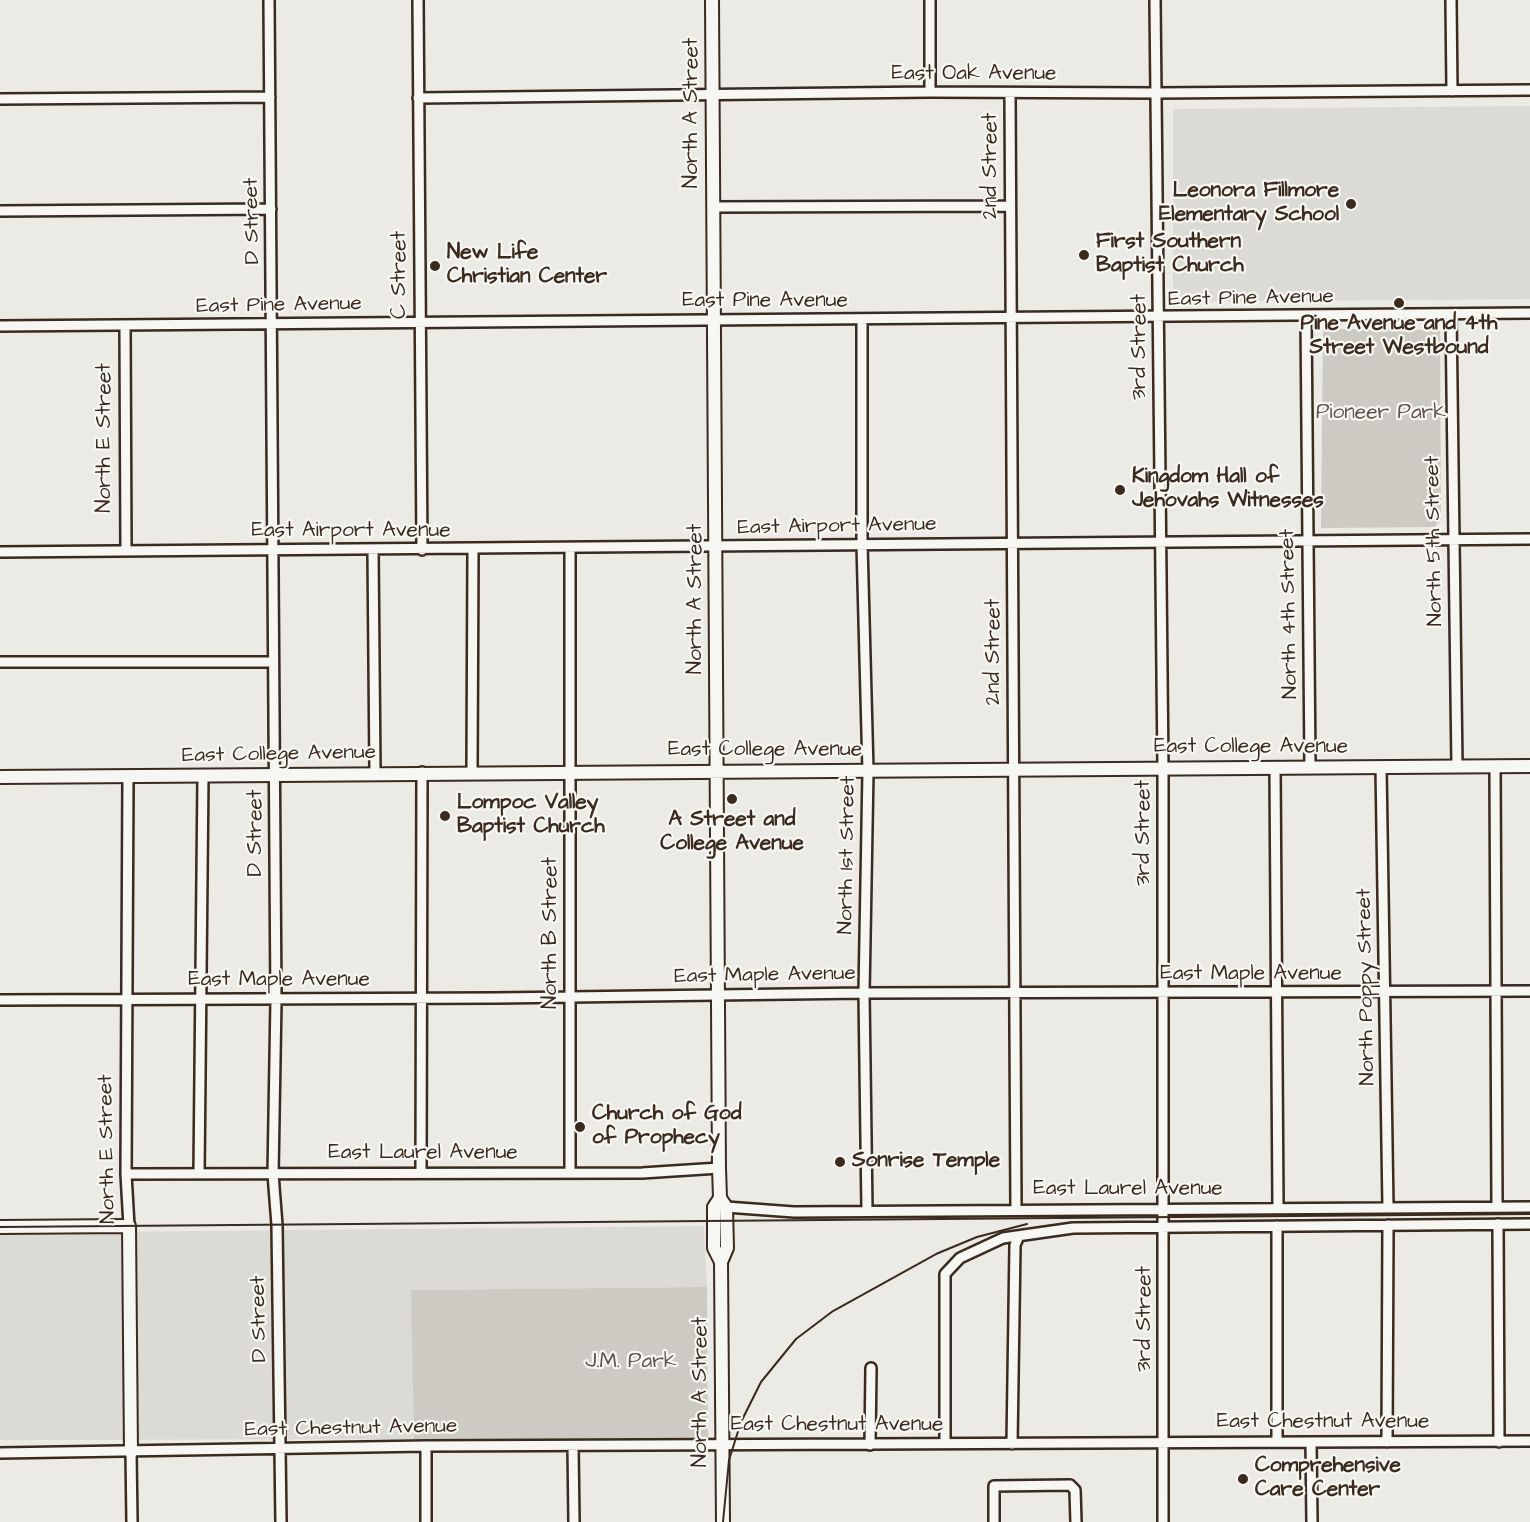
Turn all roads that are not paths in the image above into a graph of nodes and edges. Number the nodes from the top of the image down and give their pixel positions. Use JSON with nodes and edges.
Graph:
{"nodes":[{"id":1,"x":269,"y":0,"type":"edge"},
{"id":2,"x":418,"y":0,"type":"edge"},
{"id":3,"x":712,"y":0,"type":"edge"},
{"id":4,"x":930,"y":0,"type":"edge"},
{"id":5,"x":1155,"y":0,"type":"edge"},
{"id":6,"x":1451,"y":0,"type":"edge"},
{"id":7,"x":1530,"y":90,"type":"edge"},
{"id":8,"x":1452,"y":91,"type":"junction"},
{"id":9,"x":930,"y":92,"type":"junction"},
{"id":10,"x":1157,"y":93,"type":"junction"},
{"id":11,"x":1010,"y":94,"type":"junction"},
{"id":12,"x":712,"y":95,"type":"junction"},
{"id":13,"x":270,"y":97,"type":"junction"},
{"id":14,"x":418,"y":98,"type":"junction"},
{"id":15,"x":0,"y":99,"type":"edge"},
{"id":16,"x":713,"y":207,"type":"junction"},
{"id":17,"x":1010,"y":207,"type":"junction"},
{"id":18,"x":271,"y":209,"type":"junction"},
{"id":19,"x":0,"y":211,"type":"edge"},
{"id":20,"x":1530,"y":313,"type":"edge"},
{"id":21,"x":1451,"y":314,"type":"junction"},
{"id":22,"x":1306,"y":317,"type":"junction"},
{"id":23,"x":1011,"y":318,"type":"junction"},
{"id":24,"x":1158,"y":318,"type":"junction"},
{"id":25,"x":861,"y":320,"type":"junction"},
{"id":26,"x":419,"y":322,"type":"junction"},
{"id":27,"x":714,"y":322,"type":"junction"},
{"id":28,"x":272,"y":324,"type":"junction"},
{"id":29,"x":125,"y":325,"type":"junction"},
{"id":30,"x":0,"y":326,"type":"edge"},
{"id":31,"x":1530,"y":539,"type":"edge"},
{"id":32,"x":1453,"y":540,"type":"junction"},
{"id":33,"x":1308,"y":541,"type":"junction"},
{"id":34,"x":1160,"y":543,"type":"junction"},
{"id":35,"x":862,"y":544,"type":"junction"},
{"id":36,"x":1012,"y":544,"type":"junction"},
{"id":37,"x":716,"y":547,"type":"junction"},
{"id":38,"x":570,"y":549,"type":"junction"},
{"id":39,"x":274,"y":550,"type":"junction"},
{"id":40,"x":373,"y":550,"type":"junction"},
{"id":41,"x":422,"y":550,"type":"junction"},
{"id":42,"x":473,"y":550,"type":"junction"},
{"id":43,"x":126,"y":551,"type":"junction"},
{"id":44,"x":0,"y":552,"type":"edge"},
{"id":45,"x":0,"y":662,"type":"edge"},
{"id":46,"x":273,"y":662,"type":"junction"},
{"id":47,"x":1310,"y":766,"type":"junction"},
{"id":48,"x":1495,"y":766,"type":"junction"},
{"id":49,"x":1530,"y":766,"type":"edge"},
{"id":50,"x":1275,"y":767,"type":"junction"},
{"id":51,"x":1381,"y":767,"type":"junction"},
{"id":52,"x":1457,"y":767,"type":"junction"},
{"id":53,"x":1163,"y":768,"type":"junction"},
{"id":54,"x":717,"y":770,"type":"junction"},
{"id":55,"x":1014,"y":770,"type":"junction"},
{"id":56,"x":472,"y":771,"type":"junction"},
{"id":57,"x":570,"y":771,"type":"junction"},
{"id":58,"x":868,"y":771,"type":"junction"},
{"id":59,"x":422,"y":772,"type":"junction"},
{"id":60,"x":375,"y":773,"type":"junction"},
{"id":61,"x":274,"y":774,"type":"junction"},
{"id":62,"x":203,"y":775,"type":"junction"},
{"id":63,"x":128,"y":776,"type":"junction"},
{"id":64,"x":0,"y":777,"type":"edge"},
{"id":65,"x":1495,"y":991,"type":"junction"},
{"id":66,"x":1530,"y":991,"type":"edge"},
{"id":67,"x":864,"y":993,"type":"junction"},
{"id":68,"x":1163,"y":993,"type":"junction"},
{"id":69,"x":1386,"y":993,"type":"junction"},
{"id":70,"x":1017,"y":994,"type":"junction"},
{"id":71,"x":1276,"y":994,"type":"junction"},
{"id":72,"x":719,"y":995,"type":"junction"},
{"id":73,"x":570,"y":996,"type":"junction"},
{"id":74,"x":423,"y":998,"type":"junction"},
{"id":75,"x":126,"y":999,"type":"junction"},
{"id":76,"x":201,"y":999,"type":"junction"},
{"id":77,"x":0,"y":1000,"type":"edge"},
{"id":78,"x":276,"y":1000,"type":"junction"},
{"id":79,"x":720,"y":1168,"type":"junction"},
{"id":80,"x":421,"y":1172,"type":"junction"},
{"id":81,"x":126,"y":1173,"type":"junction"},
{"id":82,"x":199,"y":1173,"type":"junction"},
{"id":83,"x":570,"y":1173,"type":"junction"},
{"id":84,"x":273,"y":1174,"type":"junction"},
{"id":85,"x":723,"y":1202,"type":"junction"},
{"id":86,"x":1497,"y":1207,"type":"junction"},
{"id":87,"x":1530,"y":1207,"type":"edge"},
{"id":88,"x":1278,"y":1208,"type":"junction"},
{"id":89,"x":1388,"y":1208,"type":"junction"},
{"id":90,"x":1163,"y":1209,"type":"junction"},
{"id":91,"x":1016,"y":1210,"type":"junction"},
{"id":92,"x":867,"y":1211,"type":"junction"},
{"id":93,"x":1498,"y":1224,"type":"junction"},
{"id":94,"x":1530,"y":1224,"type":"edge"},
{"id":95,"x":1388,"y":1225,"type":"junction"},
{"id":96,"x":129,"y":1226,"type":"junction"},
{"id":97,"x":1277,"y":1226,"type":"junction"},
{"id":98,"x":0,"y":1227,"type":"edge"},
{"id":99,"x":1165,"y":1227,"type":"junction"},
{"id":100,"x":1019,"y":1236,"type":"junction"},
{"id":101,"x":871,"y":1368,"type":"dead end"},
{"id":102,"x":1277,"y":1441,"type":"junction"},
{"id":103,"x":1530,"y":1441,"type":"edge"},
{"id":104,"x":1164,"y":1442,"type":"junction"},
{"id":105,"x":1311,"y":1442,"type":"junction"},
{"id":106,"x":1387,"y":1442,"type":"junction"},
{"id":107,"x":1499,"y":1442,"type":"junction"},
{"id":108,"x":945,"y":1443,"type":"junction"},
{"id":109,"x":722,"y":1444,"type":"junction"},
{"id":110,"x":870,"y":1444,"type":"junction"},
{"id":111,"x":1012,"y":1444,"type":"junction"},
{"id":112,"x":426,"y":1446,"type":"junction"},
{"id":113,"x":573,"y":1446,"type":"junction"},
{"id":114,"x":280,"y":1448,"type":"junction"},
{"id":115,"x":131,"y":1452,"type":"junction"},
{"id":116,"x":0,"y":1453,"type":"edge"},
{"id":117,"x":132,"y":1522,"type":"edge"},
{"id":118,"x":281,"y":1522,"type":"edge"},
{"id":119,"x":426,"y":1522,"type":"edge"},
{"id":120,"x":574,"y":1522,"type":"edge"},
{"id":121,"x":723,"y":1522,"type":"edge"},
{"id":122,"x":994,"y":1522,"type":"edge"},
{"id":123,"x":1076,"y":1522,"type":"edge"},
{"id":124,"x":1163,"y":1522,"type":"edge"},
{"id":125,"x":1312,"y":1522,"type":"edge"}],
"edges":[{"from":1,"to":13,"type":"street","name":"D Street"},
{"from":2,"to":14,"type":"street","name":"C Street"},
{"from":3,"to":12,"type":"street","name":"North A Street"},
{"from":4,"to":9,"type":"street"},
{"from":5,"to":10,"type":"street","name":"3rd Street"},
{"from":6,"to":8,"type":"street"},
{"from":7,"to":8,"type":"street","name":"East Oak Avenue"},
{"from":8,"to":10,"type":"street","name":"East Oak Avenue"},
{"from":9,"to":11,"type":"street","name":"East Oak Avenue"},
{"from":9,"to":12,"type":"street","name":"East Oak Avenue"},
{"from":10,"to":11,"type":"street","name":"East Oak Avenue"},
{"from":10,"to":24,"type":"street","name":"3rd Street"},
{"from":11,"to":17,"type":"street","name":"2nd Street"},
{"from":12,"to":14,"type":"street","name":"East Oak Avenue"},
{"from":12,"to":16,"type":"street","name":"North A Street"},
{"from":13,"to":15,"type":"street"},
{"from":13,"to":18,"type":"street","name":"D Street"},
{"from":14,"to":26,"type":"street","name":"C Street"},
{"from":16,"to":17,"type":"street"},
{"from":16,"to":27,"type":"street","name":"North A Street"},
{"from":17,"to":23,"type":"street","name":"2nd Street"},
{"from":18,"to":19,"type":"street"},
{"from":18,"to":28,"type":"street","name":"D Street"},
{"from":20,"to":21,"type":"street","name":"East Pine Avenue"},
{"from":21,"to":22,"type":"street","name":"East Pine Avenue"},
{"from":21,"to":32,"type":"street","name":"North 5th Street"},
{"from":22,"to":24,"type":"street","name":"East Pine Avenue"},
{"from":22,"to":33,"type":"street","name":"North 4th Street"},
{"from":23,"to":24,"type":"street","name":"East Pine Avenue"},
{"from":23,"to":25,"type":"street","name":"East Pine Avenue"},
{"from":23,"to":36,"type":"street","name":"2nd Street"},
{"from":24,"to":34,"type":"street","name":"3rd Street"},
{"from":25,"to":27,"type":"street","name":"East Pine Avenue"},
{"from":25,"to":35,"type":"street","name":"North 1st Street"},
{"from":26,"to":27,"type":"street","name":"East Pine Avenue"},
{"from":26,"to":28,"type":"street","name":"East Pine Avenue"},
{"from":26,"to":41,"type":"street","name":"C Street"},
{"from":27,"to":37,"type":"street","name":"North A Street"},
{"from":28,"to":29,"type":"street","name":"East Pine Avenue"},
{"from":28,"to":39,"type":"street","name":"D Street"},
{"from":29,"to":30,"type":"street","name":"East Pine Avenue"},
{"from":29,"to":43,"type":"street","name":"North E Street"},
{"from":31,"to":32,"type":"street","name":"East Airport Avenue"},
{"from":32,"to":33,"type":"street","name":"East Airport Avenue"},
{"from":32,"to":52,"type":"street","name":"North 5th Street"},
{"from":33,"to":34,"type":"street","name":"East Airport Avenue"},
{"from":33,"to":47,"type":"street","name":"North 4th Street"},
{"from":34,"to":36,"type":"street","name":"East Airport Avenue"},
{"from":34,"to":53,"type":"street","name":"3rd Street"},
{"from":35,"to":36,"type":"street","name":"East Airport Avenue"},
{"from":35,"to":37,"type":"street","name":"East Airport Avenue"},
{"from":35,"to":58,"type":"street","name":"North 1st Street"},
{"from":36,"to":55,"type":"street","name":"2nd Street"},
{"from":37,"to":38,"type":"street","name":"East Airport Avenue"},
{"from":37,"to":54,"type":"street","name":"North A Street"},
{"from":38,"to":42,"type":"street","name":"East Airport Avenue"},
{"from":38,"to":57,"type":"street","name":"North B Street"},
{"from":39,"to":40,"type":"street","name":"East Airport Avenue"},
{"from":39,"to":43,"type":"street","name":"East Airport Avenue"},
{"from":39,"to":46,"type":"street","name":"D Street"},
{"from":40,"to":41,"type":"street","name":"East Airport Avenue"},
{"from":40,"to":60,"type":"street"},
{"from":41,"to":42,"type":"street","name":"East Airport Avenue"},
{"from":42,"to":56,"type":"street"},
{"from":43,"to":44,"type":"street","name":"East Airport Avenue"},
{"from":45,"to":46,"type":"street"},
{"from":46,"to":61,"type":"street","name":"D Street"},
{"from":47,"to":50,"type":"street","name":"East College Avenue"},
{"from":47,"to":51,"type":"street","name":"East College Avenue"},
{"from":48,"to":49,"type":"street","name":"East College Avenue"},
{"from":48,"to":52,"type":"street","name":"East College Avenue"},
{"from":48,"to":65,"type":"street"},
{"from":50,"to":53,"type":"street","name":"East College Avenue"},
{"from":50,"to":71,"type":"street"},
{"from":51,"to":52,"type":"street","name":"East College Avenue"},
{"from":51,"to":69,"type":"street","name":"North Poppy Street"},
{"from":53,"to":55,"type":"street","name":"East College Avenue"},
{"from":53,"to":68,"type":"street","name":"3rd Street"},
{"from":54,"to":57,"type":"street","name":"East College Avenue"},
{"from":54,"to":58,"type":"street","name":"East College Avenue"},
{"from":54,"to":72,"type":"street","name":"North A Street"},
{"from":55,"to":58,"type":"street","name":"East College Avenue"},
{"from":55,"to":70,"type":"street","name":"2nd Street"},
{"from":56,"to":57,"type":"street","name":"East College Avenue"},
{"from":56,"to":59,"type":"street","name":"East College Avenue"},
{"from":57,"to":73,"type":"street","name":"North B Street"},
{"from":58,"to":67,"type":"street","name":"North 1st Street"},
{"from":59,"to":60,"type":"street","name":"East College Avenue"},
{"from":59,"to":74,"type":"street"},
{"from":60,"to":61,"type":"street","name":"East College Avenue"},
{"from":61,"to":62,"type":"street","name":"East College Avenue"},
{"from":61,"to":78,"type":"street","name":"D Street"},
{"from":62,"to":63,"type":"street","name":"East College Avenue"},
{"from":62,"to":76,"type":"street"},
{"from":63,"to":64,"type":"street","name":"East College Avenue"},
{"from":63,"to":75,"type":"street","name":"North E Street"},
{"from":65,"to":66,"type":"street","name":"East Maple Avenue"},
{"from":65,"to":69,"type":"street","name":"East Maple Avenue"},
{"from":65,"to":86,"type":"street"},
{"from":67,"to":70,"type":"street","name":"East Maple Avenue"},
{"from":67,"to":72,"type":"street","name":"East Maple Avenue"},
{"from":67,"to":92,"type":"street","name":"North 1st Street"},
{"from":68,"to":70,"type":"street","name":"East Maple Avenue"},
{"from":68,"to":71,"type":"street","name":"East Maple Avenue"},
{"from":68,"to":90,"type":"street","name":"3rd Street"},
{"from":69,"to":71,"type":"street","name":"East Maple Avenue"},
{"from":69,"to":89,"type":"street","name":"North Poppy Street"},
{"from":70,"to":91,"type":"street","name":"2nd Street"},
{"from":71,"to":88,"type":"street"},
{"from":72,"to":73,"type":"street","name":"East Maple Avenue"},
{"from":72,"to":79,"type":"street","name":"North A Street"},
{"from":73,"to":74,"type":"street","name":"East Maple Avenue"},
{"from":73,"to":83,"type":"street","name":"North B Street"},
{"from":74,"to":78,"type":"street","name":"East Maple Avenue"},
{"from":74,"to":80,"type":"street"},
{"from":75,"to":76,"type":"street","name":"East Maple Avenue"},
{"from":75,"to":77,"type":"street","name":"East Maple Avenue"},
{"from":75,"to":81,"type":"street","name":"North E Street"},
{"from":76,"to":78,"type":"street","name":"East Maple Avenue"},
{"from":76,"to":82,"type":"street"},
{"from":78,"to":84,"type":"street","name":"D Street"},
{"from":79,"to":83,"type":"street","name":"East Laurel Avenue"},
{"from":79,"to":85,"type":"street","name":"North A Street"},
{"from":80,"to":83,"type":"street","name":"East Laurel Avenue"},
{"from":80,"to":84,"type":"street","name":"East Laurel Avenue"},
{"from":81,"to":82,"type":"street","name":"East Laurel Avenue"},
{"from":81,"to":96,"type":"street","name":"North E Street"},
{"from":82,"to":84,"type":"street","name":"East Laurel Avenue"},
{"from":84,"to":114,"type":"street","name":"D Street"},
{"from":85,"to":92,"type":"street","name":"East Laurel Avenue"},
{"from":85,"to":109,"type":"street","name":"North A Street"},
{"from":86,"to":87,"type":"street","name":"East Laurel Avenue"},
{"from":86,"to":89,"type":"street","name":"East Laurel Avenue"},
{"from":88,"to":89,"type":"street","name":"East Laurel Avenue"},
{"from":88,"to":90,"type":"street","name":"East Laurel Avenue"},
{"from":90,"to":91,"type":"street","name":"East Laurel Avenue"},
{"from":90,"to":99,"type":"street","name":"3rd Street"},
{"from":91,"to":92,"type":"street","name":"East Laurel Avenue"},
{"from":93,"to":94,"type":"street","name":"East Laurel Avenue"},
{"from":93,"to":95,"type":"street","name":"East Laurel Avenue"},
{"from":93,"to":107,"type":"street"},
{"from":95,"to":97,"type":"street","name":"East Laurel Avenue"},
{"from":95,"to":106,"type":"street"},
{"from":96,"to":98,"type":"street"},
{"from":96,"to":115,"type":"street","name":"North E Street"},
{"from":97,"to":99,"type":"street","name":"East Laurel Avenue"},
{"from":97,"to":102,"type":"street"},
{"from":99,"to":100,"type":"street","name":"East Laurel Avenue"},
{"from":99,"to":104,"type":"street","name":"3rd Street"},
{"from":100,"to":108,"type":"street","name":"East Laurel Avenue"},
{"from":100,"to":111,"type":"street"},
{"from":101,"to":110,"type":"street"},
{"from":102,"to":104,"type":"street","name":"East Chestnut Avenue"},
{"from":102,"to":105,"type":"street","name":"East Chestnut Avenue"},
{"from":103,"to":107,"type":"street","name":"East Chestnut Avenue"},
{"from":104,"to":111,"type":"street","name":"East Chestnut Avenue"},
{"from":104,"to":124,"type":"street","name":"3rd Street"},
{"from":105,"to":106,"type":"street","name":"East Chestnut Avenue"},
{"from":105,"to":125,"type":"street"},
{"from":106,"to":107,"type":"street","name":"East Chestnut Avenue"},
{"from":108,"to":110,"type":"street","name":"East Chestnut Avenue"},
{"from":108,"to":111,"type":"street","name":"East Chestnut Avenue"},
{"from":109,"to":110,"type":"street","name":"East Chestnut Avenue"},
{"from":109,"to":113,"type":"street","name":"East Chestnut Avenue"},
{"from":109,"to":121,"type":"street","name":"North A Street"},
{"from":112,"to":113,"type":"street","name":"East Chestnut Avenue"},
{"from":112,"to":114,"type":"street","name":"East Chestnut Avenue"},
{"from":112,"to":119,"type":"street"},
{"from":113,"to":120,"type":"street"},
{"from":114,"to":115,"type":"street","name":"East Chestnut Avenue"},
{"from":114,"to":118,"type":"street","name":"D Street"},
{"from":115,"to":116,"type":"street","name":"East Chestnut Avenue"},
{"from":115,"to":117,"type":"street","name":"North E Street"},
{"from":122,"to":123,"type":"street"}]}
